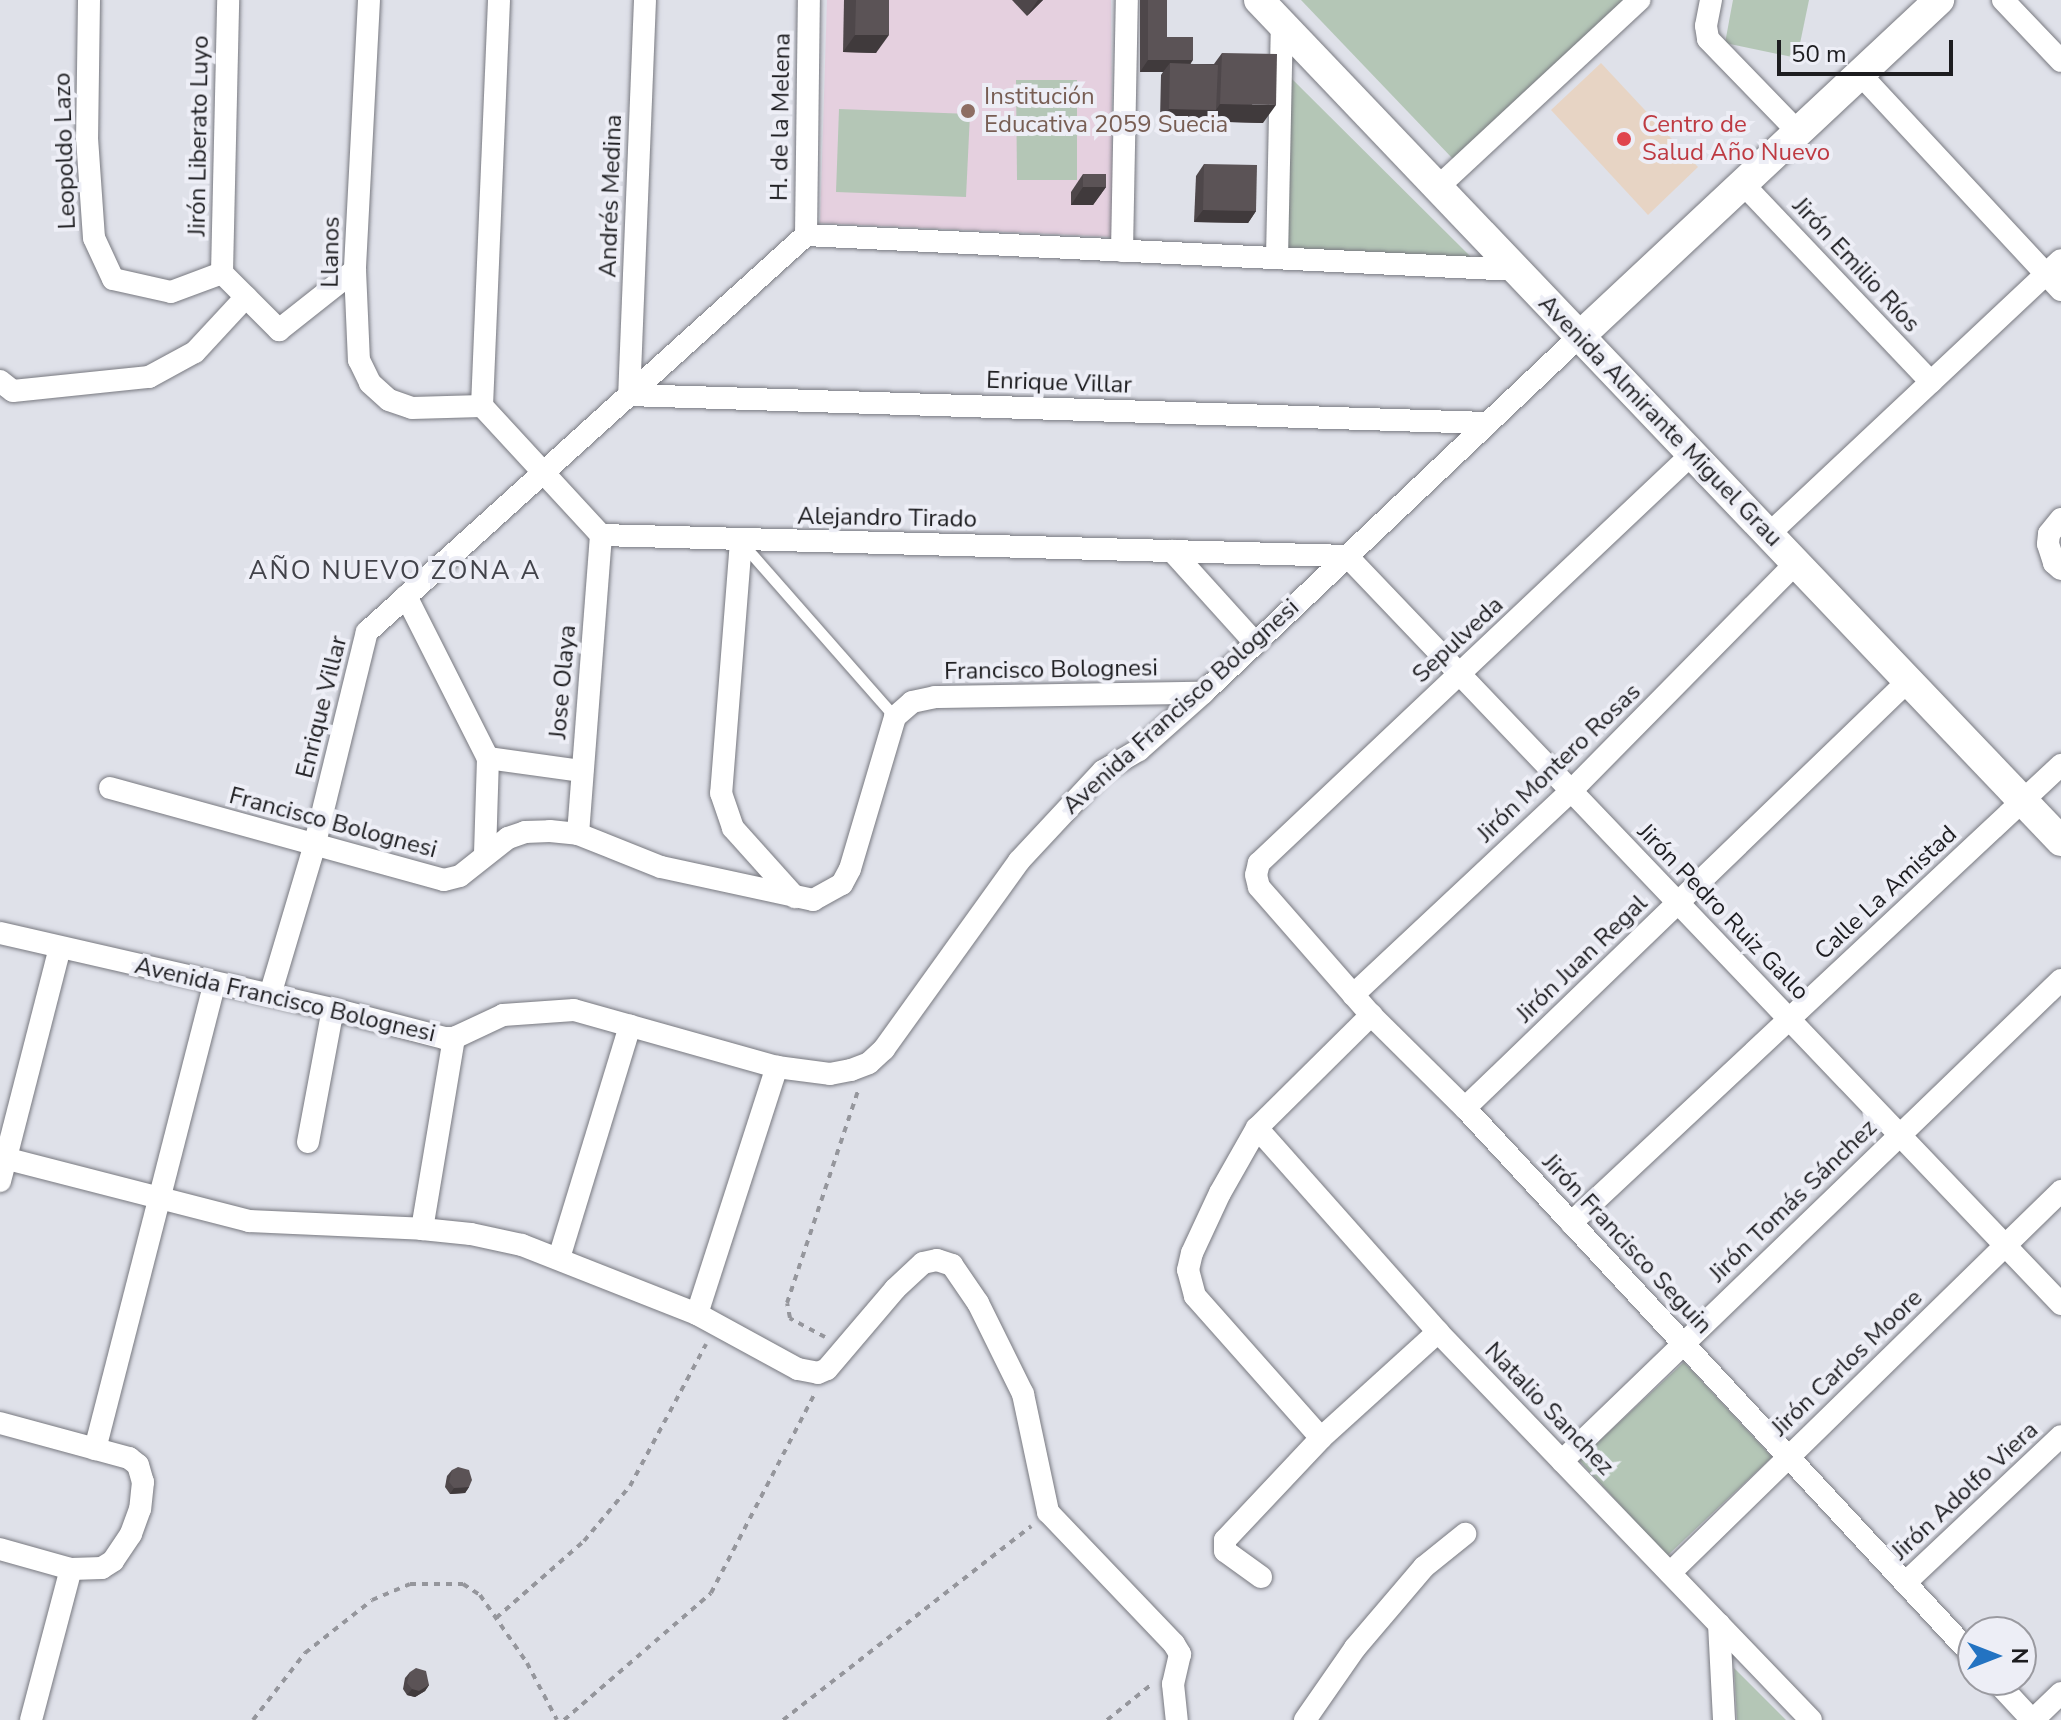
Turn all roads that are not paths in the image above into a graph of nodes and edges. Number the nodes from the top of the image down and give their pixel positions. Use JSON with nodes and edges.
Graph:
{"nodes":[{"id":1,"x":89,"y":0,"type":"edge"},
{"id":2,"x":228,"y":0,"type":"edge"},
{"id":3,"x":369,"y":0,"type":"edge"},
{"id":4,"x":499,"y":0,"type":"edge"},
{"id":5,"x":645,"y":0,"type":"edge"},
{"id":6,"x":809,"y":0,"type":"edge"},
{"id":7,"x":1127,"y":0,"type":"edge"},
{"id":8,"x":1259,"y":0,"type":"edge"},
{"id":9,"x":1639,"y":0,"type":"edge"},
{"id":10,"x":1711,"y":0,"type":"edge"},
{"id":11,"x":1939,"y":0,"type":"edge"},
{"id":12,"x":2003,"y":0,"type":"edge"},
{"id":13,"x":1282,"y":24,"type":"junction"},
{"id":14,"x":2061,"y":61,"type":"edge"},
{"id":15,"x":1860,"y":74,"type":"junction"},
{"id":16,"x":1798,"y":132,"type":"junction"},
{"id":17,"x":1743,"y":184,"type":"junction"},
{"id":18,"x":1438,"y":187,"type":"junction"},
{"id":19,"x":806,"y":235,"type":"junction"},
{"id":20,"x":1122,"y":251,"type":"junction"},
{"id":21,"x":1277,"y":258,"type":"junction"},
{"id":22,"x":355,"y":270,"type":"junction"},
{"id":23,"x":1516,"y":270,"type":"junction"},
{"id":24,"x":222,"y":273,"type":"junction"},
{"id":25,"x":2056,"y":275,"type":"edge"},
{"id":26,"x":246,"y":297,"type":"junction"},
{"id":27,"x":1580,"y":336,"type":"junction"},
{"id":28,"x":0,"y":381,"type":"edge"},
{"id":29,"x":1931,"y":382,"type":"junction"},
{"id":30,"x":629,"y":395,"type":"junction"},
{"id":31,"x":482,"y":406,"type":"junction"},
{"id":32,"x":1488,"y":423,"type":"junction"},
{"id":33,"x":1692,"y":454,"type":"junction"},
{"id":34,"x":543,"y":472,"type":"junction"},
{"id":35,"x":2061,"y":519,"type":"edge"},
{"id":36,"x":1769,"y":534,"type":"junction"},
{"id":37,"x":601,"y":535,"type":"junction"},
{"id":38,"x":741,"y":541,"type":"junction"},
{"id":39,"x":1172,"y":551,"type":"junction"},
{"id":40,"x":1347,"y":556,"type":"junction"},
{"id":41,"x":1796,"y":563,"type":"junction"},
{"id":42,"x":2061,"y":569,"type":"edge"},
{"id":43,"x":406,"y":596,"type":"junction"},
{"id":44,"x":1255,"y":643,"type":"junction"},
{"id":45,"x":1460,"y":675,"type":"junction"},
{"id":46,"x":1908,"y":681,"type":"junction"},
{"id":47,"x":1203,"y":693,"type":"junction"},
{"id":48,"x":895,"y":717,"type":"junction"},
{"id":49,"x":488,"y":758,"type":"junction"},
{"id":50,"x":2061,"y":765,"type":"edge"},
{"id":51,"x":582,"y":771,"type":"junction"},
{"id":52,"x":110,"y":788,"type":"dead end"},
{"id":53,"x":1571,"y":791,"type":"junction"},
{"id":54,"x":2023,"y":801,"type":"junction"},
{"id":55,"x":578,"y":834,"type":"junction"},
{"id":56,"x":2061,"y":841,"type":"edge"},
{"id":57,"x":314,"y":847,"type":"junction"},
{"id":58,"x":485,"y":854,"type":"junction"},
{"id":59,"x":1259,"y":863,"type":"joint"},
{"id":60,"x":795,"y":897,"type":"junction"},
{"id":61,"x":1678,"y":903,"type":"junction"},
{"id":62,"x":0,"y":933,"type":"edge"},
{"id":63,"x":60,"y":948,"type":"junction"},
{"id":64,"x":2061,"y":980,"type":"edge"},
{"id":65,"x":215,"y":983,"type":"junction"},
{"id":66,"x":270,"y":995,"type":"junction"},
{"id":67,"x":1353,"y":995,"type":"junction"},
{"id":68,"x":333,"y":1009,"type":"junction"},
{"id":69,"x":1371,"y":1015,"type":"junction"},
{"id":70,"x":1789,"y":1020,"type":"junction"},
{"id":71,"x":630,"y":1026,"type":"junction"},
{"id":72,"x":454,"y":1038,"type":"junction"},
{"id":73,"x":777,"y":1067,"type":"junction"},
{"id":74,"x":1465,"y":1108,"type":"junction"},
{"id":75,"x":1257,"y":1128,"type":"junction"},
{"id":76,"x":1900,"y":1135,"type":"junction"},
{"id":77,"x":308,"y":1142,"type":"dead end"},
{"id":78,"x":3,"y":1157,"type":"edge"},
{"id":79,"x":0,"y":1181,"type":"edge"},
{"id":80,"x":2061,"y":1191,"type":"edge"},
{"id":81,"x":162,"y":1198,"type":"junction"},
{"id":82,"x":1571,"y":1223,"type":"junction"},
{"id":83,"x":422,"y":1229,"type":"junction"},
{"id":84,"x":2005,"y":1245,"type":"junction"},
{"id":85,"x":559,"y":1258,"type":"junction"},
{"id":86,"x":2061,"y":1304,"type":"edge"},
{"id":87,"x":706,"y":1319,"type":"junction"},
{"id":88,"x":1438,"y":1332,"type":"junction"},
{"id":89,"x":1683,"y":1343,"type":"junction"},
{"id":90,"x":0,"y":1423,"type":"edge"},
{"id":91,"x":2061,"y":1436,"type":"edge"},
{"id":92,"x":1321,"y":1438,"type":"junction"},
{"id":93,"x":95,"y":1449,"type":"junction"},
{"id":94,"x":1789,"y":1457,"type":"junction"},
{"id":95,"x":1562,"y":1461,"type":"junction"},
{"id":96,"x":1465,"y":1534,"type":"dead end"},
{"id":97,"x":0,"y":1549,"type":"edge"},
{"id":98,"x":71,"y":1569,"type":"junction"},
{"id":99,"x":1670,"y":1573,"type":"junction"},
{"id":100,"x":1261,"y":1577,"type":"dead end"},
{"id":101,"x":1905,"y":1583,"type":"junction"},
{"id":102,"x":1719,"y":1624,"type":"junction"},
{"id":103,"x":1957,"y":1639,"type":"edge"},
{"id":104,"x":2061,"y":1693,"type":"edge"},
{"id":105,"x":2010,"y":1696,"type":"edge"},
{"id":106,"x":31,"y":1720,"type":"edge"},
{"id":107,"x":1177,"y":1720,"type":"edge"},
{"id":108,"x":1305,"y":1720,"type":"edge"},
{"id":109,"x":1724,"y":1720,"type":"edge"},
{"id":110,"x":1811,"y":1720,"type":"edge"},
{"id":111,"x":2032,"y":1720,"type":"edge"}],
"edges":[{"from":1,"to":24,"type":"street","name":"Leopoldo Lazo"},
{"from":2,"to":24,"type":"street","name":"Jirón Liberato Luyo"},
{"from":3,"to":22,"type":"street","name":"Llanos"},
{"from":4,"to":31,"type":"street"},
{"from":5,"to":30,"type":"street","name":"Andrés Medina"},
{"from":6,"to":19,"type":"street","name":"H. de la Melena"},
{"from":7,"to":20,"type":"street"},
{"from":8,"to":13,"type":"street","name":"Avenida Almirante Miguel Grau"},
{"from":9,"to":18,"type":"street"},
{"from":10,"to":16,"type":"street"},
{"from":11,"to":15,"type":"street","name":"Avenida Francisco Bolognesi"},
{"from":12,"to":14,"type":"street"},
{"from":13,"to":18,"type":"street","name":"Avenida Almirante Miguel Grau"},
{"from":13,"to":21,"type":"street"},
{"from":15,"to":16,"type":"street","name":"Avenida Francisco Bolognesi"},
{"from":15,"to":25,"type":"street"},
{"from":16,"to":17,"type":"street","name":"Avenida Francisco Bolognesi"},
{"from":17,"to":27,"type":"street","name":"Avenida Francisco Bolognesi"},
{"from":17,"to":29,"type":"street","name":"Jirón Emilio Ríos"},
{"from":18,"to":23,"type":"street","name":"Avenida Almirante Miguel Grau"},
{"from":19,"to":20,"type":"street"},
{"from":19,"to":30,"type":"street","name":"Enrique Villar"},
{"from":20,"to":21,"type":"street"},
{"from":21,"to":23,"type":"street"},
{"from":22,"to":26,"type":"street"},
{"from":22,"to":31,"type":"street","name":"Llanos"},
{"from":23,"to":27,"type":"street","name":"Avenida Almirante Miguel Grau"},
{"from":24,"to":26,"type":"street"},
{"from":25,"to":29,"type":"street"},
{"from":26,"to":28,"type":"street"},
{"from":27,"to":32,"type":"street","name":"Avenida Francisco Bolognesi"},
{"from":27,"to":33,"type":"street","name":"Avenida Almirante Miguel Grau"},
{"from":29,"to":36,"type":"street"},
{"from":30,"to":32,"type":"street","name":"Enrique Villar"},
{"from":30,"to":34,"type":"street","name":"Enrique Villar"},
{"from":31,"to":34,"type":"street"},
{"from":32,"to":40,"type":"street","name":"Avenida Francisco Bolognesi"},
{"from":33,"to":36,"type":"street","name":"Avenida Almirante Miguel Grau"},
{"from":33,"to":45,"type":"street","name":"Sepulveda"},
{"from":34,"to":37,"type":"street"},
{"from":34,"to":43,"type":"street","name":"Enrique Villar"},
{"from":35,"to":42,"type":"street"},
{"from":36,"to":41,"type":"street","name":"Avenida Almirante Miguel Grau"},
{"from":37,"to":38,"type":"street","name":"Alejandro Tirado"},
{"from":37,"to":51,"type":"street","name":"Jose Olaya"},
{"from":38,"to":39,"type":"street","name":"Alejandro Tirado"},
{"from":38,"to":48,"type":"lane"},
{"from":38,"to":60,"type":"street"},
{"from":39,"to":40,"type":"street","name":"Alejandro Tirado"},
{"from":39,"to":44,"type":"street"},
{"from":40,"to":44,"type":"street","name":"Avenida Francisco Bolognesi"},
{"from":40,"to":45,"type":"street","name":"Jirón Pedro Ruiz Gallo"},
{"from":41,"to":46,"type":"street","name":"Avenida Almirante Miguel Grau"},
{"from":41,"to":53,"type":"street","name":"Jirón Montero Rosas"},
{"from":43,"to":49,"type":"street"},
{"from":43,"to":57,"type":"street","name":"Enrique Villar"},
{"from":44,"to":47,"type":"street","name":"Avenida Francisco Bolognesi"},
{"from":45,"to":53,"type":"street","name":"Jirón Pedro Ruiz Gallo"},
{"from":45,"to":59,"type":"street","name":"Sepulveda"},
{"from":46,"to":54,"type":"street","name":"Avenida Almirante Miguel Grau"},
{"from":46,"to":61,"type":"street","name":"Jirón Juan Regal"},
{"from":47,"to":48,"type":"street","name":"Francisco Bolognesi"},
{"from":47,"to":73,"type":"street","name":"Avenida Francisco Bolognesi"},
{"from":48,"to":60,"type":"street","name":"Francisco Bolognesi"},
{"from":49,"to":51,"type":"street"},
{"from":49,"to":58,"type":"street"},
{"from":50,"to":54,"type":"street","name":"Calle La Amistad"},
{"from":51,"to":55,"type":"street","name":"Jose Olaya"},
{"from":52,"to":57,"type":"street","name":"Francisco Bolognesi"},
{"from":53,"to":61,"type":"street","name":"Jirón Pedro Ruiz Gallo"},
{"from":53,"to":67,"type":"street","name":"Jirón Montero Rosas"},
{"from":54,"to":56,"type":"street","name":"Avenida Almirante Miguel Grau"},
{"from":54,"to":70,"type":"street","name":"Calle La Amistad"},
{"from":55,"to":58,"type":"street","name":"Francisco Bolognesi"},
{"from":55,"to":60,"type":"street","name":"Francisco Bolognesi"},
{"from":57,"to":58,"type":"street","name":"Francisco Bolognesi"},
{"from":57,"to":66,"type":"street","name":"Enrique Villar"},
{"from":59,"to":67,"type":"street","name":"Jirón Francisco Seguin"},
{"from":61,"to":70,"type":"street","name":"Jirón Pedro Ruiz Gallo"},
{"from":61,"to":74,"type":"street","name":"Jirón Juan Regal"},
{"from":62,"to":63,"type":"street","name":"Avenida Francisco Bolognesi"},
{"from":63,"to":65,"type":"street","name":"Avenida Francisco Bolognesi"},
{"from":63,"to":78,"type":"street"},
{"from":64,"to":76,"type":"street","name":"Jirón Tomás Sánchez"},
{"from":65,"to":66,"type":"street","name":"Avenida Francisco Bolognesi"},
{"from":65,"to":81,"type":"street"},
{"from":66,"to":68,"type":"street","name":"Avenida Francisco Bolognesi"},
{"from":67,"to":69,"type":"street","name":"Jirón Francisco Seguin"},
{"from":68,"to":72,"type":"street","name":"Avenida Francisco Bolognesi"},
{"from":68,"to":77,"type":"street"},
{"from":69,"to":74,"type":"street","name":"Jirón Francisco Seguin"},
{"from":69,"to":75,"type":"street"},
{"from":70,"to":76,"type":"street","name":"Jirón Pedro Ruiz Gallo"},
{"from":70,"to":82,"type":"street","name":"Calle La Amistad"},
{"from":71,"to":72,"type":"street","name":"Avenida Francisco Bolognesi"},
{"from":71,"to":73,"type":"street","name":"Avenida Francisco Bolognesi"},
{"from":71,"to":85,"type":"street"},
{"from":72,"to":83,"type":"street"},
{"from":73,"to":87,"type":"street"},
{"from":74,"to":82,"type":"street","name":"Jirón Francisco Seguin"},
{"from":75,"to":88,"type":"street","name":"Natalio Sanchez"},
{"from":75,"to":92,"type":"street"},
{"from":76,"to":84,"type":"street","name":"Jirón Pedro Ruiz Gallo"},
{"from":76,"to":89,"type":"street","name":"Jirón Tomás Sánchez"},
{"from":78,"to":79,"type":"street"},
{"from":78,"to":81,"type":"street"},
{"from":80,"to":84,"type":"street","name":"Jirón Carlos Moore"},
{"from":81,"to":83,"type":"street"},
{"from":81,"to":93,"type":"street"},
{"from":82,"to":89,"type":"street","name":"Jirón Francisco Seguin"},
{"from":83,"to":85,"type":"street"},
{"from":84,"to":86,"type":"street","name":"Jirón Pedro Ruiz Gallo"},
{"from":84,"to":94,"type":"street","name":"Jirón Carlos Moore"},
{"from":85,"to":87,"type":"street"},
{"from":87,"to":107,"type":"street"},
{"from":88,"to":92,"type":"street"},
{"from":88,"to":95,"type":"street","name":"Natalio Sanchez"},
{"from":89,"to":94,"type":"street","name":"Jirón Francisco Seguin"},
{"from":89,"to":95,"type":"street","name":"Jirón Tomás Sánchez"},
{"from":90,"to":93,"type":"street"},
{"from":91,"to":101,"type":"street","name":"Jirón Adolfo Viera"},
{"from":92,"to":100,"type":"street"},
{"from":93,"to":98,"type":"street"},
{"from":94,"to":99,"type":"street","name":"Jirón Carlos Moore"},
{"from":94,"to":101,"type":"street","name":"Jirón Francisco Seguin"},
{"from":95,"to":99,"type":"street","name":"Natalio Sanchez"},
{"from":96,"to":108,"type":"street"},
{"from":97,"to":98,"type":"street"},
{"from":98,"to":106,"type":"street"},
{"from":99,"to":102,"type":"street","name":"Natalio Sanchez"},
{"from":101,"to":103,"type":"street","name":"Jirón Francisco Seguin"},
{"from":102,"to":109,"type":"street"},
{"from":102,"to":110,"type":"street","name":"Natalio Sanchez"},
{"from":104,"to":111,"type":"street"},
{"from":105,"to":111,"type":"street"}]}
